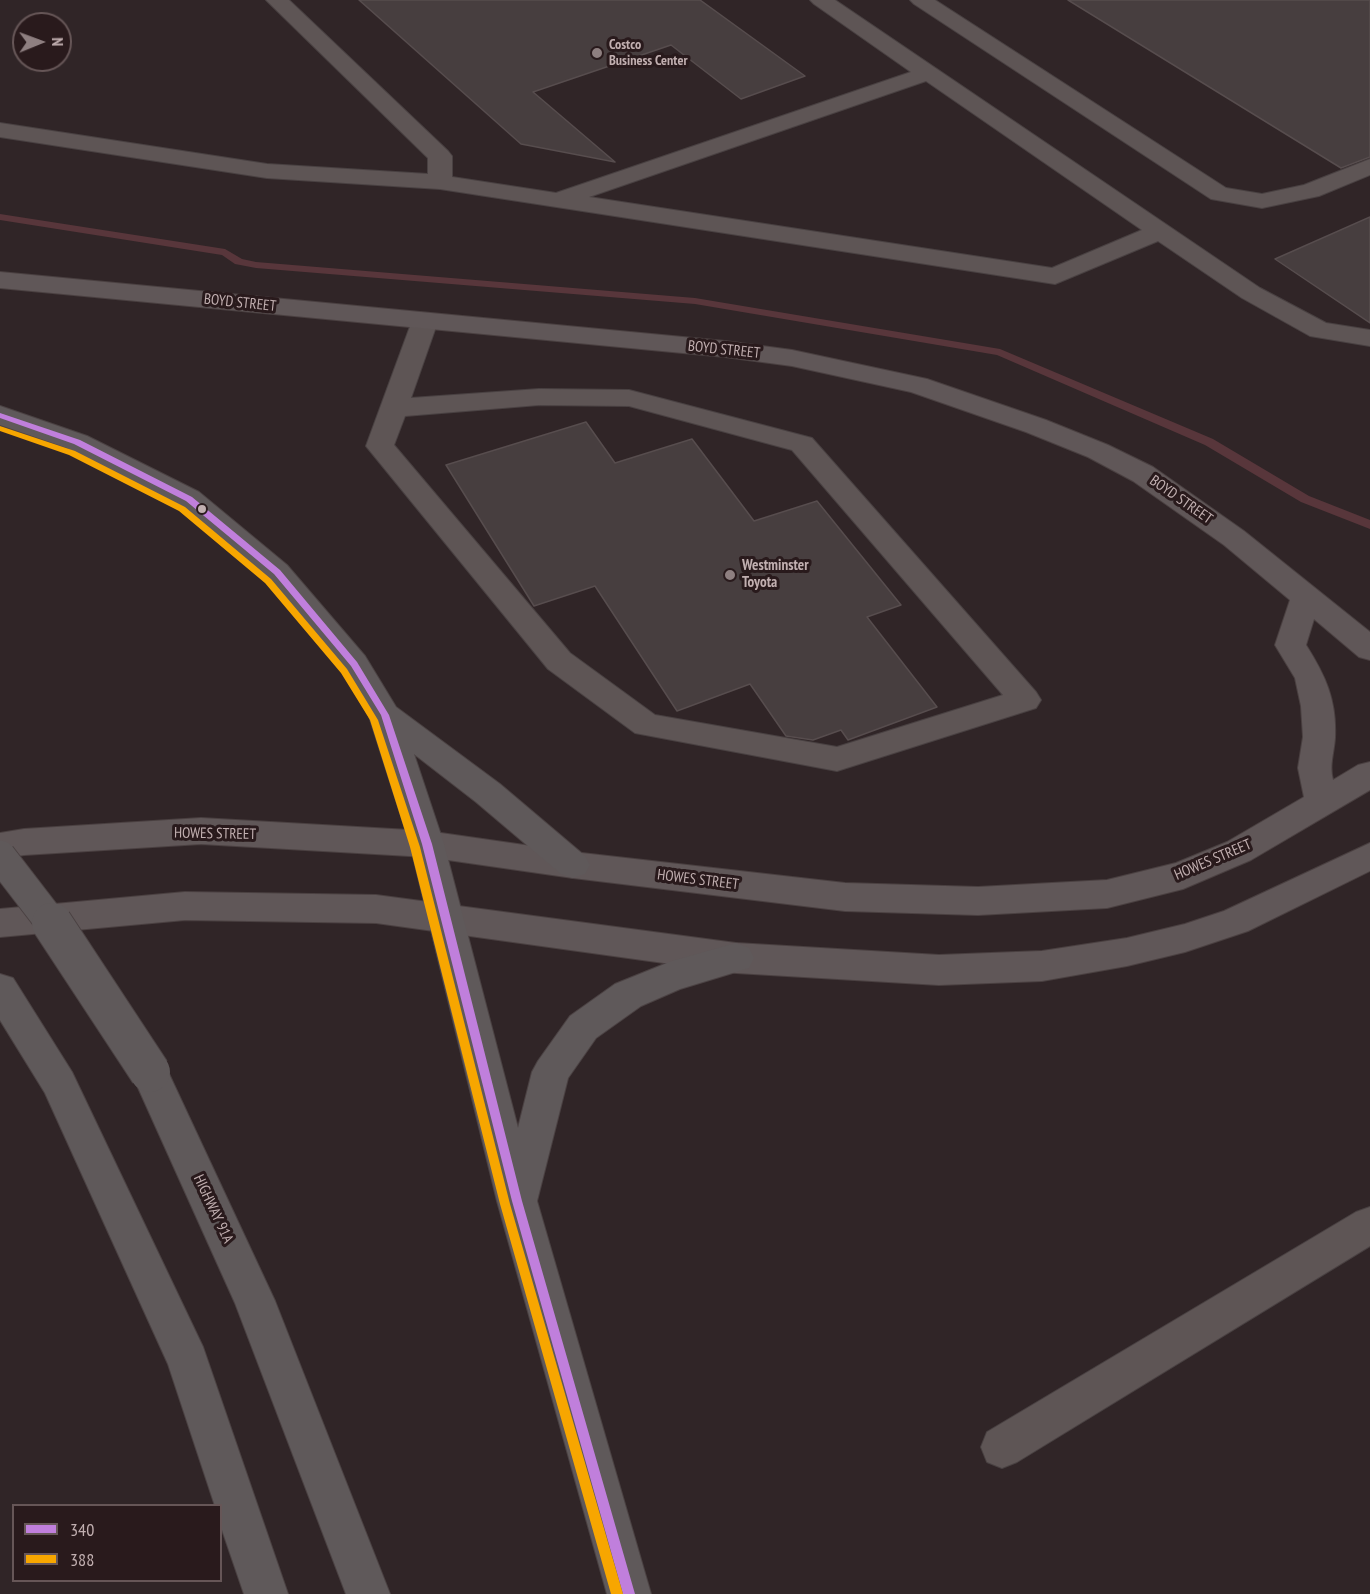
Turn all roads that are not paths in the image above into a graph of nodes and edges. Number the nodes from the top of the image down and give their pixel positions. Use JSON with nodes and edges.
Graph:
{"nodes":[{"id":1,"x":277,"y":0,"type":"edge"},
{"id":2,"x":821,"y":0,"type":"edge"},
{"id":3,"x":921,"y":0,"type":"edge"},
{"id":4,"x":929,"y":74,"type":"junction"},
{"id":5,"x":0,"y":130,"type":"edge"},
{"id":6,"x":1370,"y":166,"type":"edge"},
{"id":7,"x":440,"y":182,"type":"junction"},
{"id":8,"x":557,"y":200,"type":"junction"},
{"id":9,"x":1161,"y":231,"type":"junction"},
{"id":10,"x":0,"y":280,"type":"edge"},
{"id":11,"x":425,"y":321,"type":"junction"},
{"id":12,"x":1370,"y":339,"type":"edge"},
{"id":13,"x":394,"y":408,"type":"junction"},
{"id":14,"x":0,"y":415,"type":"edge"},
{"id":15,"x":1306,"y":597,"type":"junction"},
{"id":16,"x":1370,"y":649,"type":"edge"},
{"id":17,"x":385,"y":715,"type":"junction"},
{"id":18,"x":1370,"y":774,"type":"edge"},
{"id":19,"x":1322,"y":801,"type":"junction"},
{"id":20,"x":428,"y":844,"type":"junction"},
{"id":21,"x":0,"y":846,"type":"edge"},
{"id":22,"x":0,"y":856,"type":"edge"},
{"id":23,"x":1367,"y":860,"type":"edge"},
{"id":24,"x":573,"y":865,"type":"junction"},
{"id":25,"x":448,"y":918,"type":"junction"},
{"id":26,"x":0,"y":923,"type":"edge"},
{"id":27,"x":736,"y":958,"type":"junction"},
{"id":28,"x":0,"y":989,"type":"edge"},
{"id":29,"x":517,"y":1201,"type":"junction"},
{"id":30,"x":1370,"y":1225,"type":"edge"},
{"id":31,"x":1002,"y":1447,"type":"dead end"},
{"id":32,"x":266,"y":1594,"type":"edge"},
{"id":33,"x":368,"y":1594,"type":"edge"},
{"id":34,"x":628,"y":1594,"type":"edge"}],
"edges":[{"from":1,"to":7,"type":"lane"},
{"from":2,"to":4,"type":"lane"},
{"from":3,"to":6,"type":"lane"},
{"from":4,"to":8,"type":"lane"},
{"from":4,"to":9,"type":"lane"},
{"from":5,"to":7,"type":"lane"},
{"from":7,"to":8,"type":"lane"},
{"from":8,"to":9,"type":"lane"},
{"from":9,"to":12,"type":"lane"},
{"from":10,"to":11,"type":"main road","name":"BOYD STREET"},
{"from":11,"to":13,"type":"lane"},
{"from":11,"to":15,"type":"main road","name":"BOYD STREET"},
{"from":13,"to":13,"type":"lane"},
{"from":14,"to":17,"type":"highway"},
{"from":15,"to":16,"type":"main road","name":"BOYD STREET"},
{"from":15,"to":19,"type":"main road"},
{"from":17,"to":20,"type":"highway"},
{"from":17,"to":24,"type":"highway"},
{"from":18,"to":19,"type":"main road","name":"HOWES STREET"},
{"from":19,"to":24,"type":"main road","name":"HOWES STREET"},
{"from":20,"to":21,"type":"main road","name":"HOWES STREET"},
{"from":20,"to":24,"type":"main road","name":"HOWES STREET"},
{"from":20,"to":25,"type":"highway"},
{"from":22,"to":33,"type":"highway","name":"HIGHWAY 91A","bridge":true},
{"from":23,"to":27,"type":"main road"},
{"from":25,"to":26,"type":"main road"},
{"from":25,"to":27,"type":"main road"},
{"from":25,"to":29,"type":"highway"},
{"from":27,"to":29,"type":"highway"},
{"from":28,"to":32,"type":"highway"},
{"from":29,"to":34,"type":"highway"},
{"from":30,"to":31,"type":"lane"}]}
